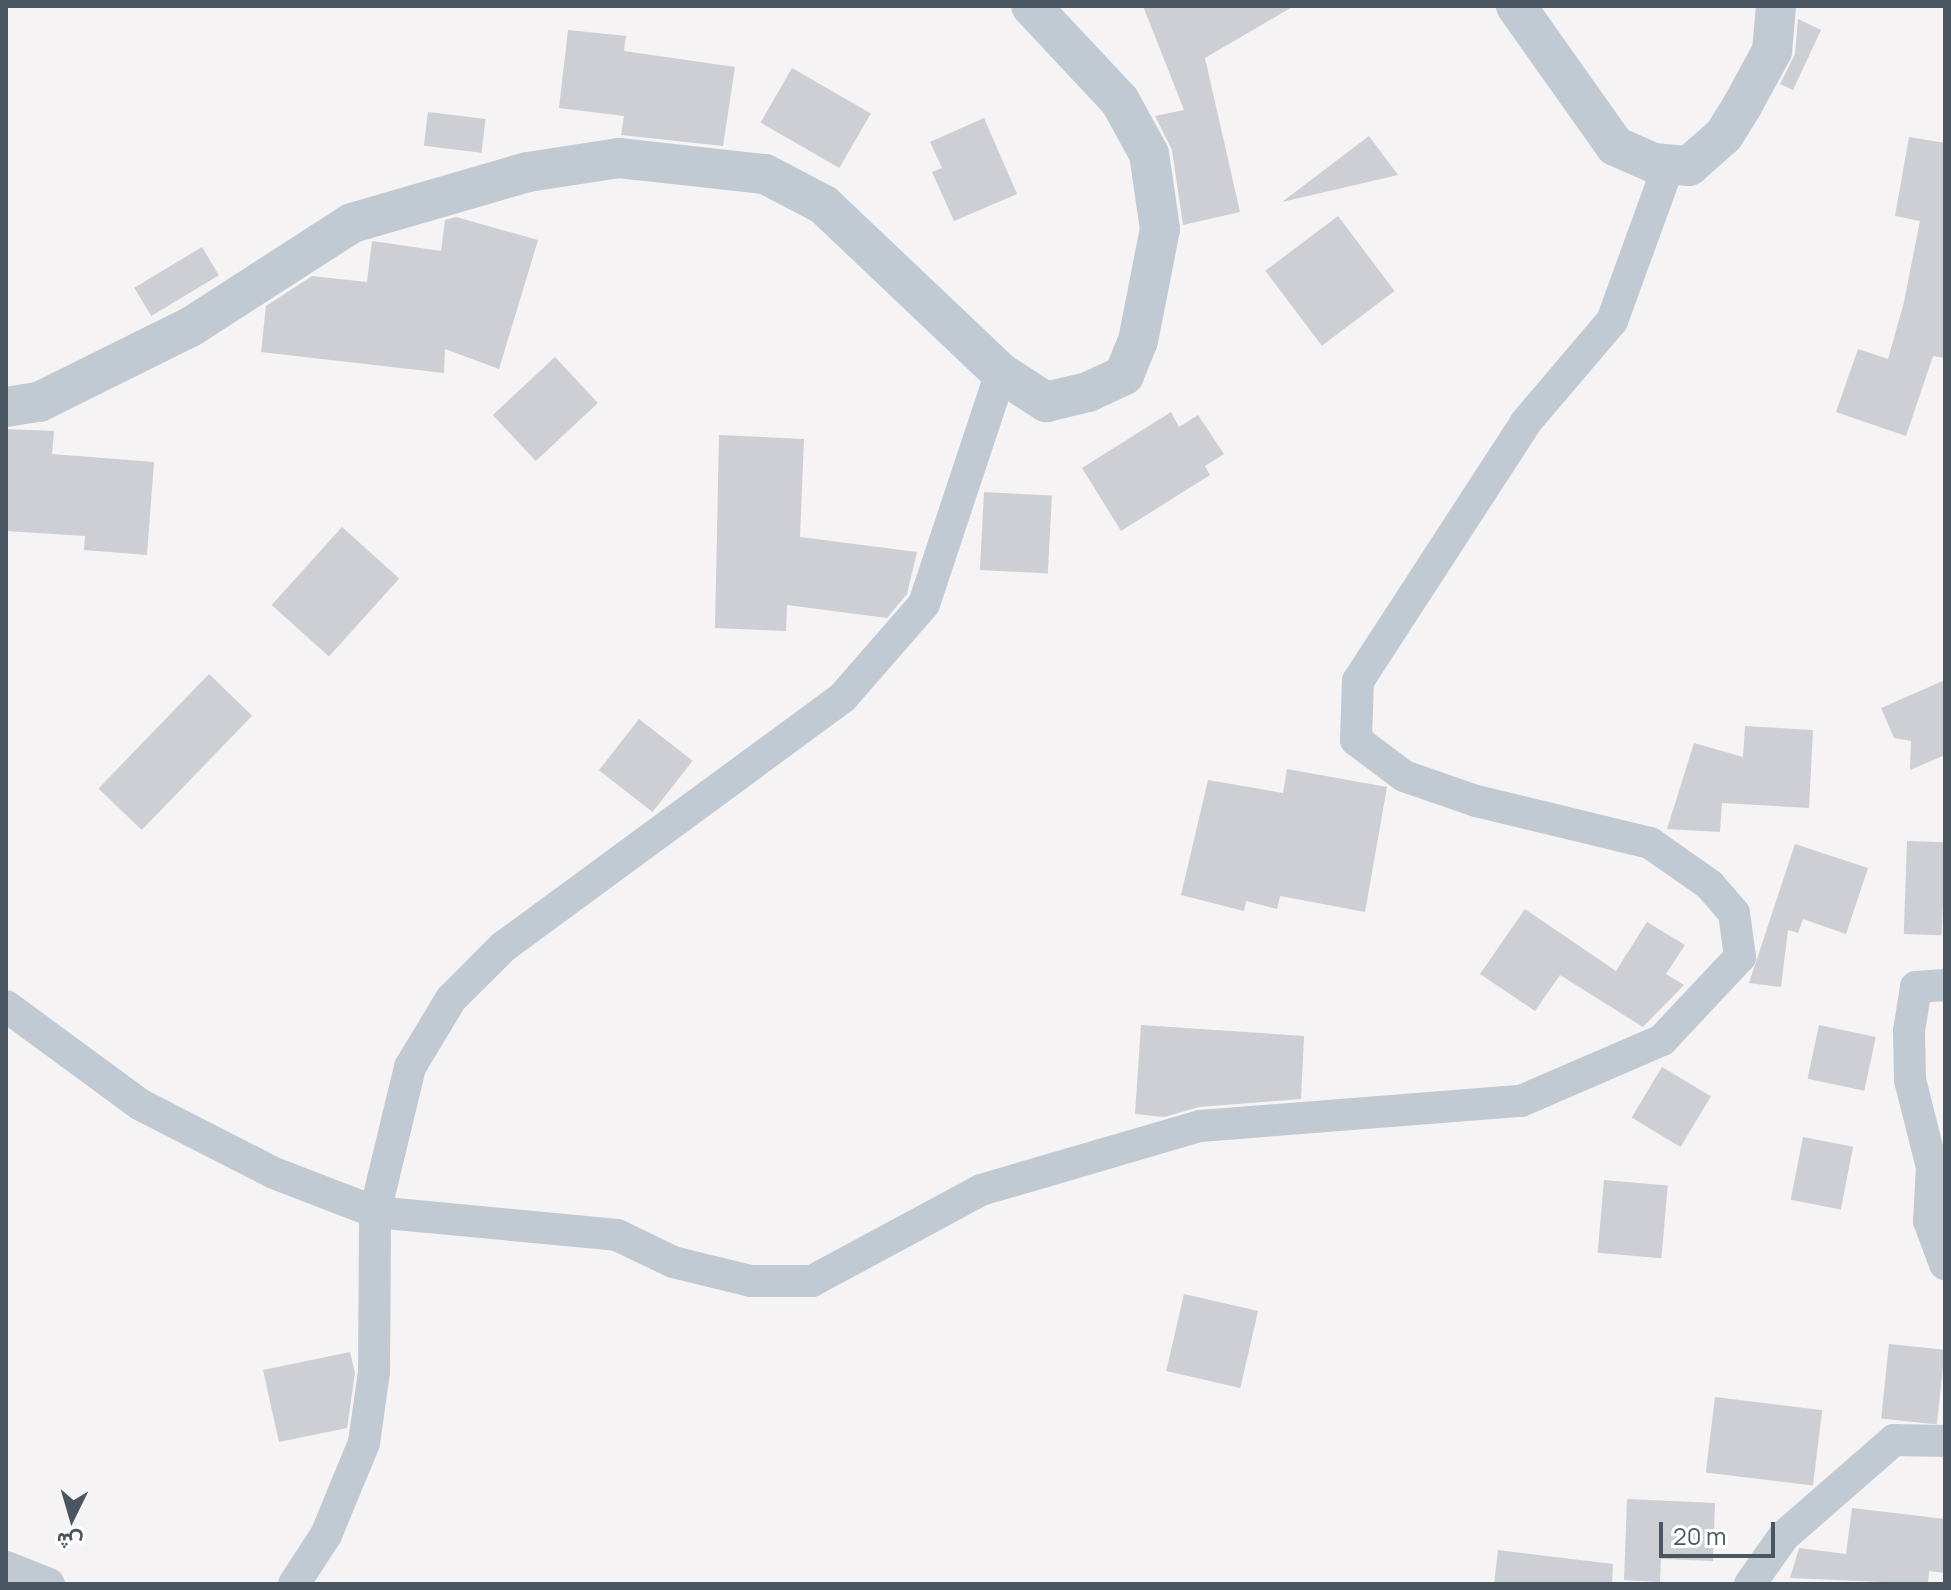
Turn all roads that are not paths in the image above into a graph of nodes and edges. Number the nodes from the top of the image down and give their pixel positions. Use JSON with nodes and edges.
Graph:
{"nodes":[{"id":1,"x":1031,"y":6,"type":"edge"},
{"id":2,"x":1516,"y":6,"type":"edge"},
{"id":3,"x":1776,"y":6,"type":"edge"},
{"id":4,"x":1669,"y":164,"type":"junction"},
{"id":5,"x":1001,"y":373,"type":"junction"},
{"id":6,"x":6,"y":407,"type":"edge"},
{"id":7,"x":1945,"y":985,"type":"edge"},
{"id":8,"x":6,"y":1006,"type":"edge"},
{"id":9,"x":375,"y":1212,"type":"junction"},
{"id":10,"x":1945,"y":1264,"type":"edge"},
{"id":11,"x":1945,"y":1441,"type":"edge"},
{"id":12,"x":6,"y":1567,"type":"edge"},
{"id":13,"x":49,"y":1584,"type":"edge"},
{"id":14,"x":294,"y":1584,"type":"edge"},
{"id":15,"x":1750,"y":1584,"type":"edge"}],
"edges":[{"from":1,"to":5,"type":"street"},
{"from":2,"to":4,"type":"street"},
{"from":3,"to":4,"type":"street"},
{"from":4,"to":9,"type":"street"},
{"from":5,"to":6,"type":"street"},
{"from":5,"to":9,"type":"street"},
{"from":7,"to":10,"type":"street"},
{"from":8,"to":9,"type":"street"},
{"from":9,"to":14,"type":"street"},
{"from":11,"to":15,"type":"street"},
{"from":12,"to":13,"type":"street"}]}
